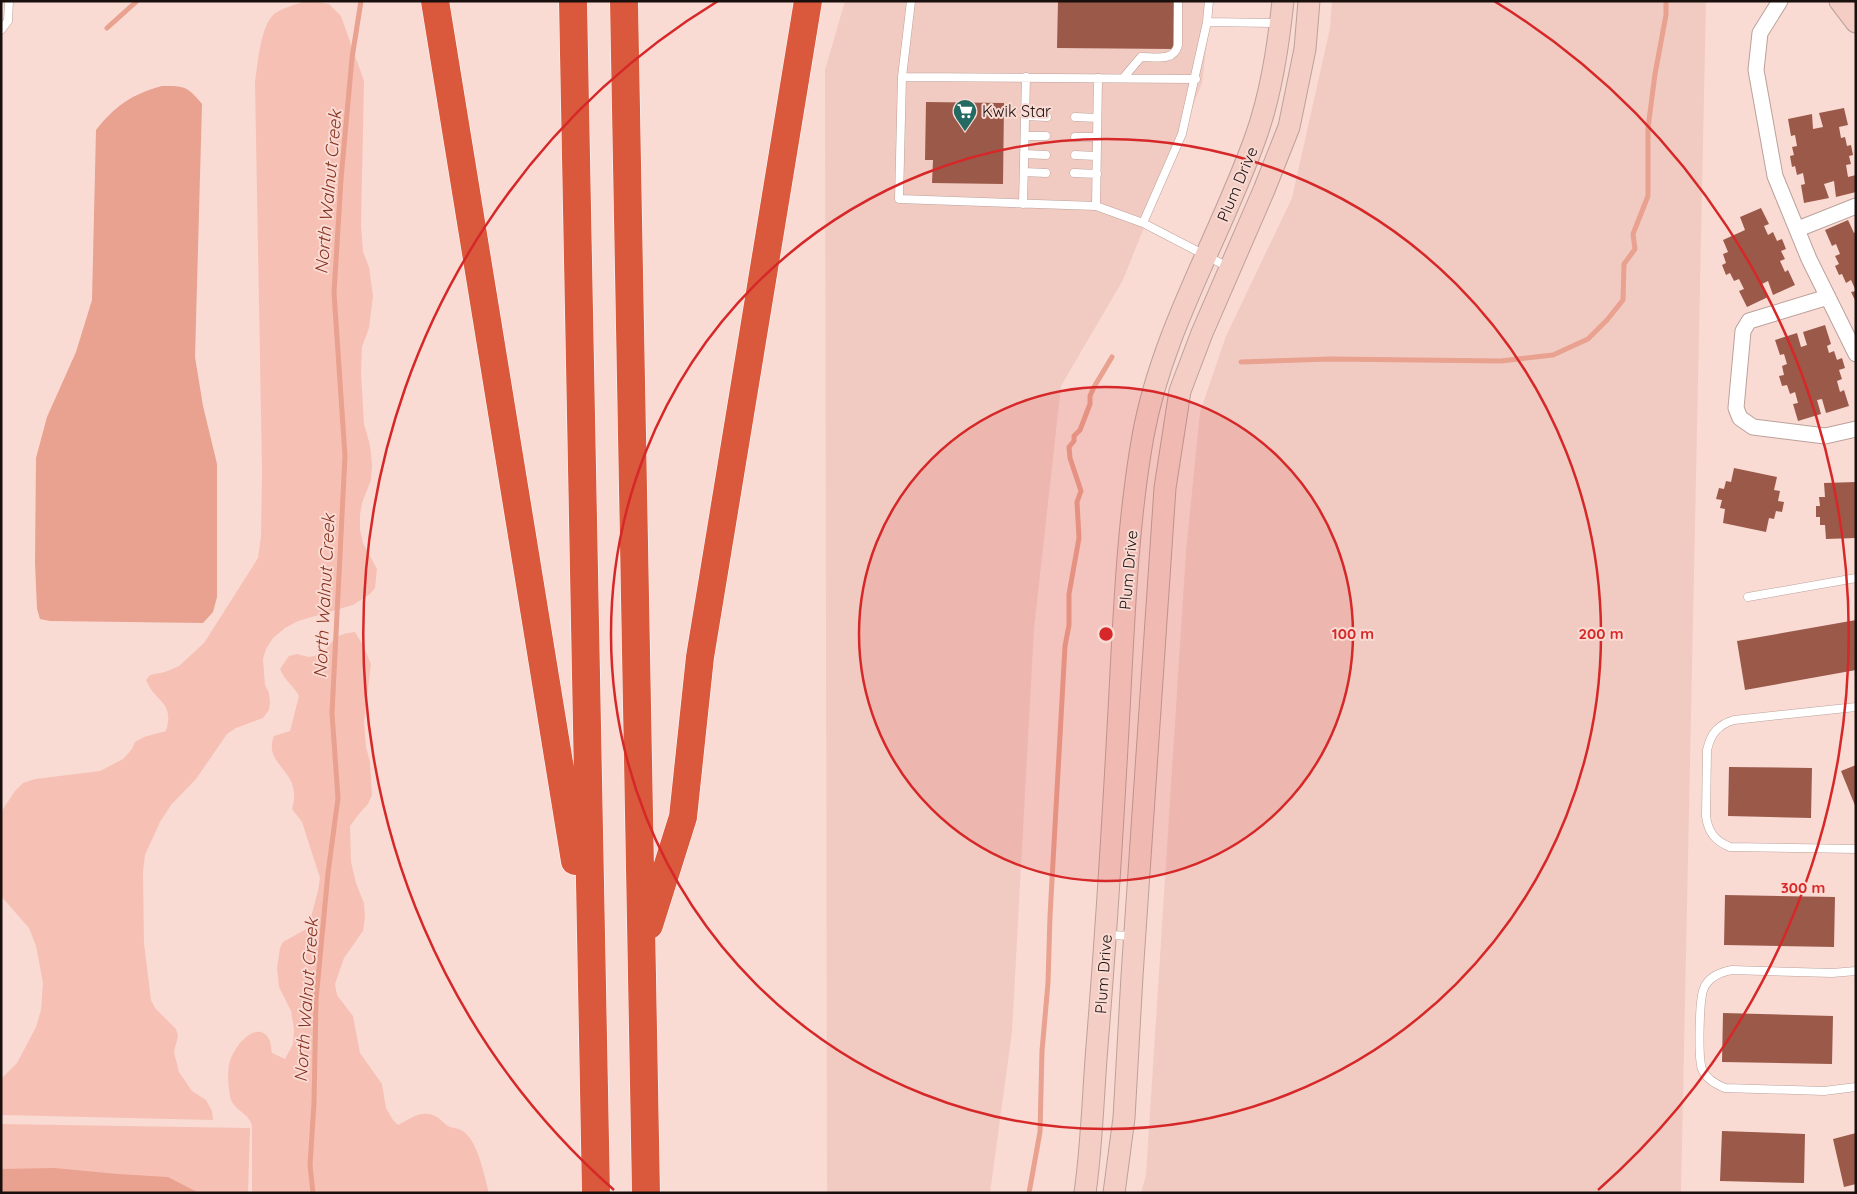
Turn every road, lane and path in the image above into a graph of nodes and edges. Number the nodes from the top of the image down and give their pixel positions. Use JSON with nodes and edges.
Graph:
{"nodes":[{"id":1,"x":9,"y":1,"type":"edge"},
{"id":2,"x":436,"y":1,"type":"edge"},
{"id":3,"x":573,"y":1,"type":"edge"},
{"id":4,"x":624,"y":1,"type":"edge"},
{"id":5,"x":808,"y":1,"type":"edge"},
{"id":6,"x":911,"y":1,"type":"edge"},
{"id":7,"x":1178,"y":1,"type":"edge"},
{"id":8,"x":1209,"y":1,"type":"edge"},
{"id":9,"x":1283,"y":1,"type":"edge"},
{"id":10,"x":1309,"y":1,"type":"edge"},
{"id":11,"x":1780,"y":1,"type":"edge"},
{"id":12,"x":1840,"y":1,"type":"edge"},
{"id":13,"x":1207,"y":22,"type":"junction"},
{"id":14,"x":1856,"y":22,"type":"edge"},
{"id":15,"x":1281,"y":23,"type":"junction"},
{"id":16,"x":1,"y":30,"type":"edge"},
{"id":17,"x":902,"y":77,"type":"junction"},
{"id":18,"x":1026,"y":77,"type":"junction"},
{"id":19,"x":1124,"y":77,"type":"junction"},
{"id":20,"x":1098,"y":78,"type":"junction"},
{"id":21,"x":1196,"y":78,"type":"junction"},
{"id":22,"x":1025,"y":116,"type":"junction"},
{"id":23,"x":1047,"y":117,"type":"dead end"},
{"id":24,"x":1075,"y":117,"type":"dead end"},
{"id":25,"x":1097,"y":118,"type":"junction"},
{"id":26,"x":1024,"y":136,"type":"junction"},
{"id":27,"x":1046,"y":136,"type":"dead end"},
{"id":28,"x":1075,"y":137,"type":"dead end"},
{"id":29,"x":1097,"y":137,"type":"junction"},
{"id":30,"x":1024,"y":154,"type":"junction"},
{"id":31,"x":1046,"y":155,"type":"dead end"},
{"id":32,"x":1075,"y":155,"type":"dead end"},
{"id":33,"x":1096,"y":156,"type":"junction"},
{"id":34,"x":1024,"y":172,"type":"junction"},
{"id":35,"x":1046,"y":173,"type":"dead end"},
{"id":36,"x":1074,"y":174,"type":"dead end"},
{"id":37,"x":1097,"y":174,"type":"junction"},
{"id":38,"x":1023,"y":204,"type":"junction"},
{"id":39,"x":1096,"y":206,"type":"junction"},
{"id":40,"x":1856,"y":206,"type":"edge"},
{"id":41,"x":1143,"y":223,"type":"junction"},
{"id":42,"x":1798,"y":229,"type":"junction"},
{"id":43,"x":1206,"y":255,"type":"junction"},
{"id":44,"x":1230,"y":268,"type":"junction"},
{"id":45,"x":1828,"y":297,"type":"junction"},
{"id":46,"x":1856,"y":354,"type":"edge"},
{"id":47,"x":1856,"y":429,"type":"edge"},
{"id":48,"x":1856,"y":578,"type":"edge"},
{"id":49,"x":1748,"y":597,"type":"dead end"},
{"id":50,"x":1856,"y":707,"type":"edge"},
{"id":51,"x":1856,"y":849,"type":"edge"},
{"id":52,"x":1106,"y":935,"type":"junction"},
{"id":53,"x":1134,"y":936,"type":"junction"},
{"id":54,"x":641,"y":948,"type":"junction"},
{"id":55,"x":591,"y":958,"type":"junction"},
{"id":56,"x":1856,"y":971,"type":"edge"},
{"id":57,"x":1856,"y":1087,"type":"edge"},
{"id":58,"x":596,"y":1193,"type":"edge"},
{"id":59,"x":646,"y":1193,"type":"edge"},
{"id":60,"x":1085,"y":1193,"type":"edge"},
{"id":61,"x":1114,"y":1193,"type":"edge"}],
"edges":[{"from":1,"to":16,"type":"lane"},
{"from":2,"to":55,"type":"highway"},
{"from":3,"to":55,"type":"highway"},
{"from":4,"to":54,"type":"highway"},
{"from":5,"to":54,"type":"highway"},
{"from":6,"to":17,"type":"lane"},
{"from":7,"to":19,"type":"lane"},
{"from":8,"to":13,"type":"lane"},
{"from":9,"to":15,"type":"street","name":"Plum Drive"},
{"from":10,"to":44,"type":"street","name":"Plum Drive"},
{"from":11,"to":42,"type":"street"},
{"from":12,"to":14,"type":"street"},
{"from":13,"to":15,"type":"lane"},
{"from":13,"to":21,"type":"lane"},
{"from":15,"to":43,"type":"street","name":"Plum Drive"},
{"from":17,"to":18,"type":"lane"},
{"from":17,"to":38,"type":"lane"},
{"from":18,"to":20,"type":"lane"},
{"from":18,"to":22,"type":"lane"},
{"from":19,"to":20,"type":"lane"},
{"from":19,"to":21,"type":"lane"},
{"from":20,"to":25,"type":"lane"},
{"from":21,"to":41,"type":"lane"},
{"from":22,"to":23,"type":"lane"},
{"from":22,"to":26,"type":"lane"},
{"from":24,"to":25,"type":"lane"},
{"from":25,"to":29,"type":"lane"},
{"from":26,"to":27,"type":"lane"},
{"from":26,"to":30,"type":"lane"},
{"from":28,"to":29,"type":"lane"},
{"from":29,"to":33,"type":"lane"},
{"from":30,"to":31,"type":"lane"},
{"from":30,"to":34,"type":"lane"},
{"from":32,"to":33,"type":"lane"},
{"from":33,"to":37,"type":"lane"},
{"from":34,"to":35,"type":"lane"},
{"from":34,"to":38,"type":"lane"},
{"from":36,"to":37,"type":"lane"},
{"from":37,"to":39,"type":"lane"},
{"from":38,"to":39,"type":"lane"},
{"from":39,"to":41,"type":"lane"},
{"from":40,"to":42,"type":"street"},
{"from":41,"to":43,"type":"lane"},
{"from":42,"to":45,"type":"street"},
{"from":43,"to":44,"type":"lane"},
{"from":43,"to":52,"type":"street","name":"Plum Drive"},
{"from":44,"to":53,"type":"street","name":"Plum Drive"},
{"from":45,"to":46,"type":"street"},
{"from":45,"to":47,"type":"street"},
{"from":48,"to":49,"type":"lane"},
{"from":50,"to":51,"type":"lane"},
{"from":52,"to":53,"type":"lane"},
{"from":52,"to":60,"type":"street","name":"Plum Drive"},
{"from":53,"to":61,"type":"street","name":"Plum Drive"},
{"from":54,"to":59,"type":"highway"},
{"from":55,"to":58,"type":"highway"},
{"from":56,"to":57,"type":"lane"}]}
